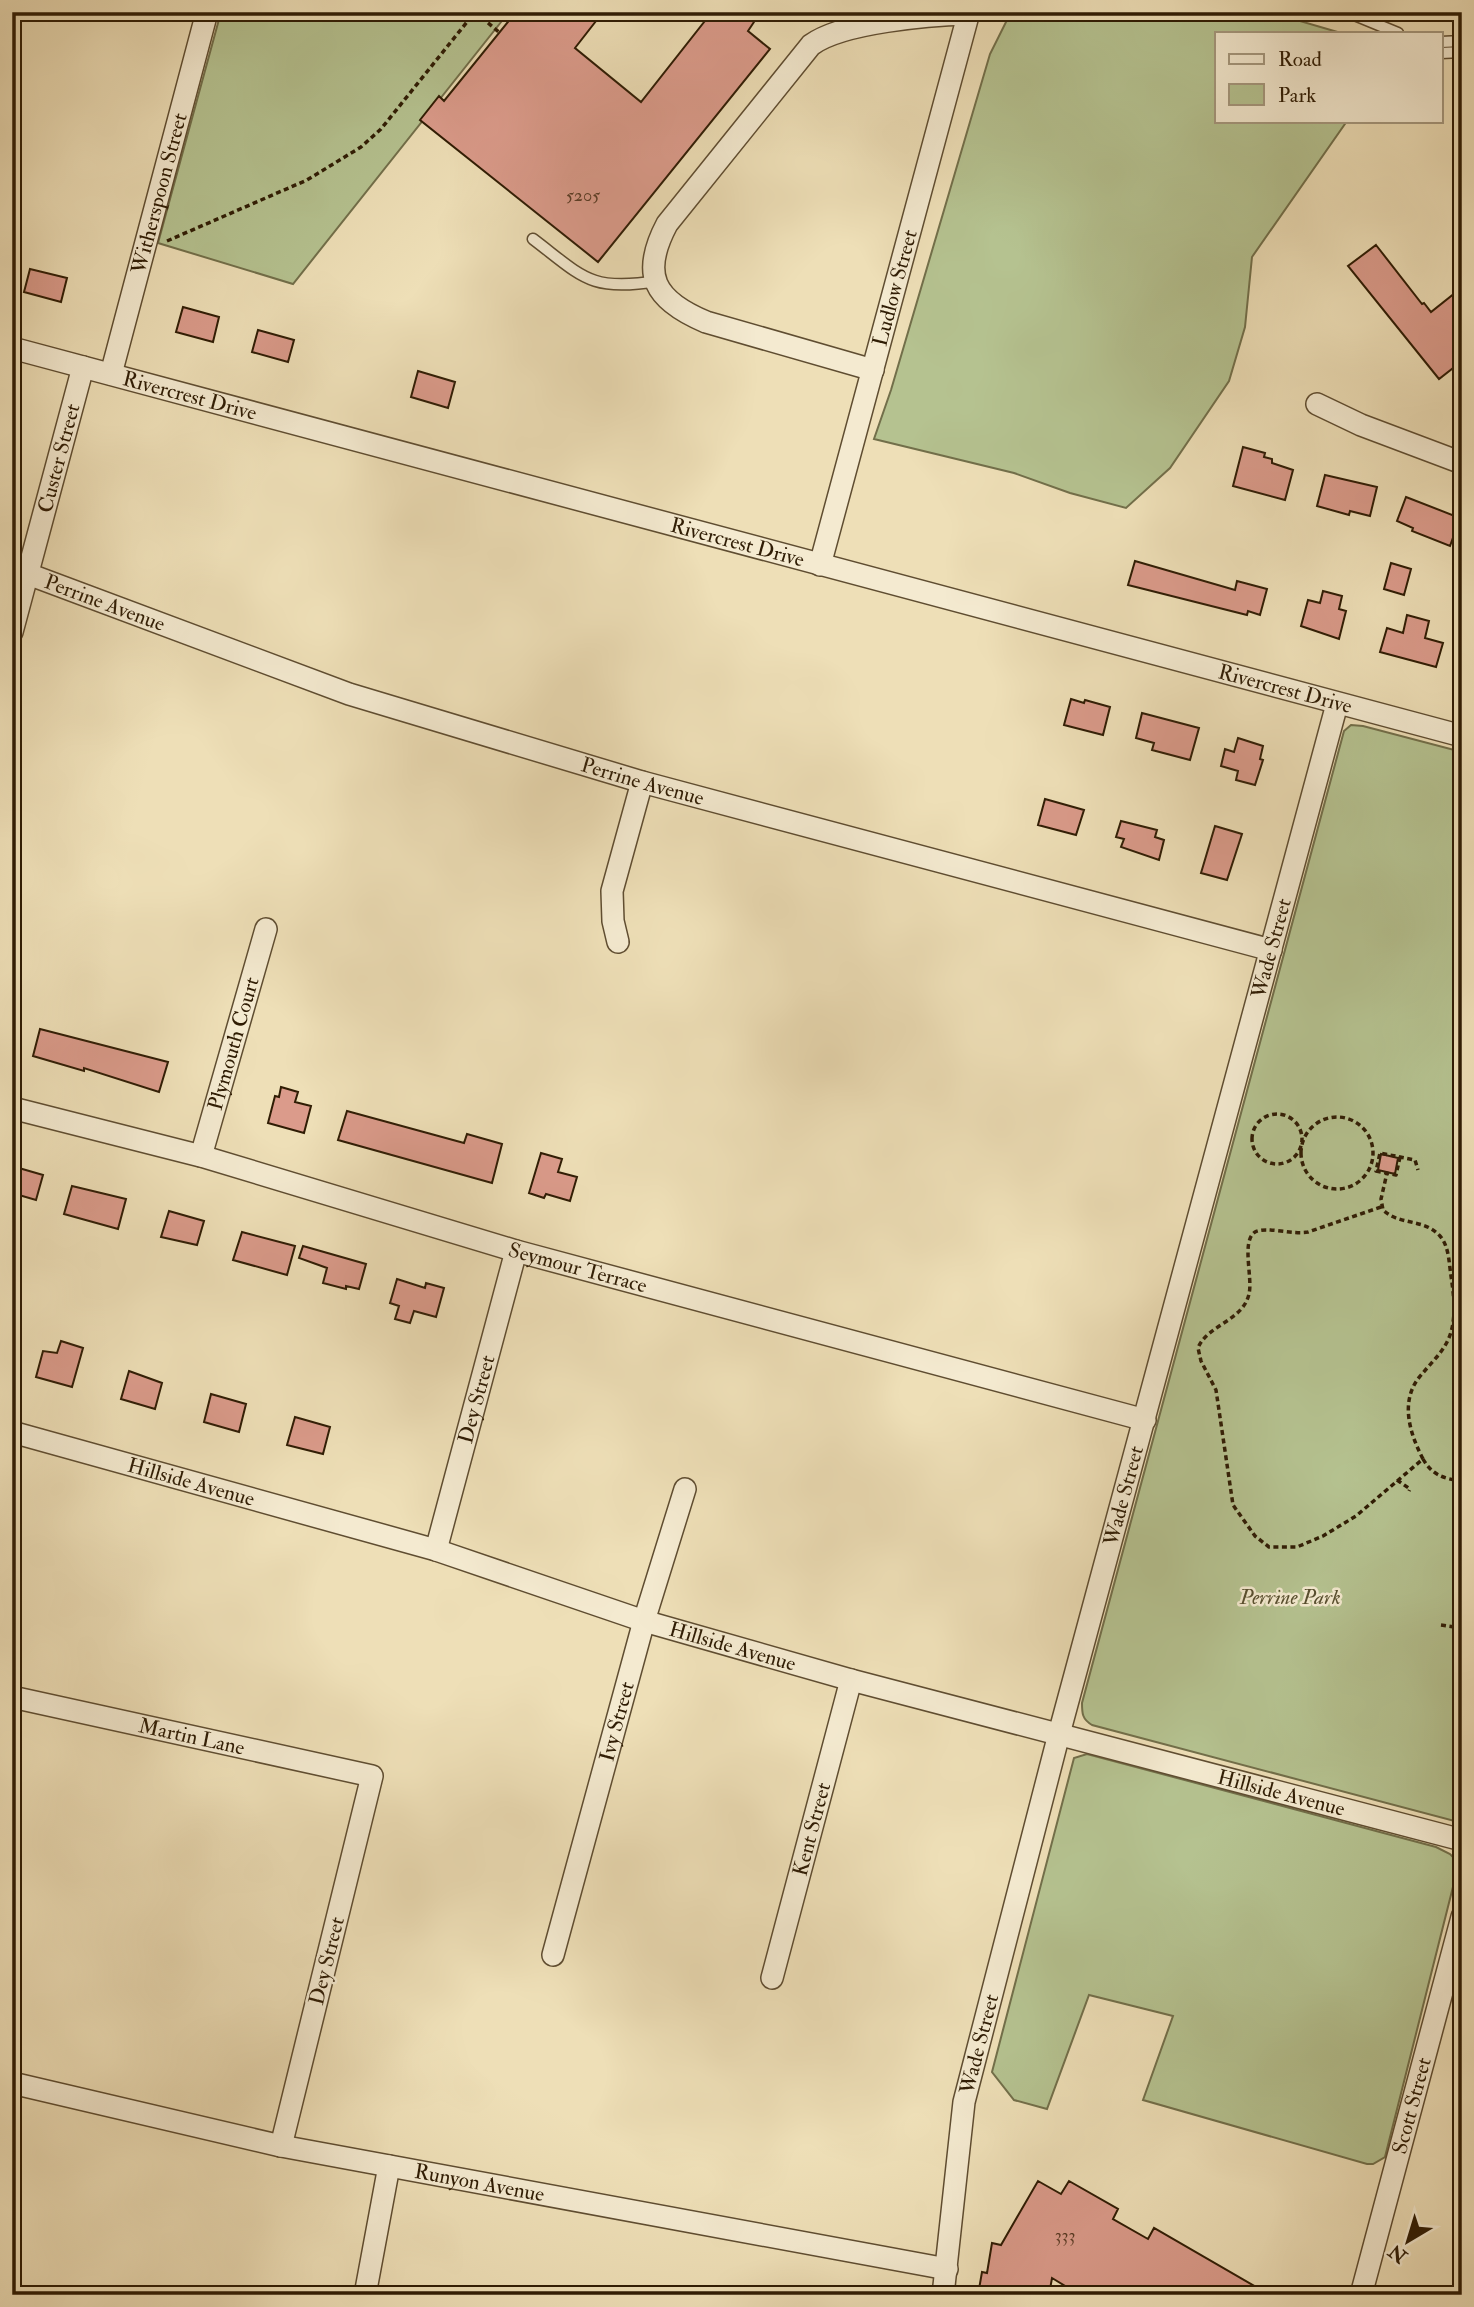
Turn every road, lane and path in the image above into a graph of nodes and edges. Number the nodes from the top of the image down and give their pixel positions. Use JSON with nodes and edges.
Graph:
{"nodes":[{"id":1,"x":207,"y":12,"type":"edge"},
{"id":2,"x":475,"y":12,"type":"edge"},
{"id":3,"x":1346,"y":12,"type":"edge"},
{"id":4,"x":969,"y":13,"type":"edge"},
{"id":5,"x":1396,"y":32,"type":"edge"},
{"id":6,"x":500,"y":33,"type":"dead end"},
{"id":7,"x":1462,"y":41,"type":"edge"},
{"id":8,"x":1442,"y":42,"type":"edge"},
{"id":9,"x":1462,"y":52,"type":"edge"},
{"id":10,"x":1442,"y":53,"type":"edge"},
{"id":11,"x":533,"y":239,"type":"dead end"},
{"id":12,"x":165,"y":242,"type":"dead end"},
{"id":13,"x":657,"y":281,"type":"junction"},
{"id":14,"x":12,"y":348,"type":"edge"},
{"id":15,"x":83,"y":367,"type":"junction"},
{"id":16,"x":873,"y":370,"type":"junction"},
{"id":17,"x":111,"y":374,"type":"junction"},
{"id":18,"x":1317,"y":404,"type":"dead end"},
{"id":19,"x":1462,"y":463,"type":"edge"},
{"id":20,"x":820,"y":565,"type":"junction"},
{"id":21,"x":28,"y":574,"type":"junction"},
{"id":22,"x":12,"y":632,"type":"edge"},
{"id":23,"x":1337,"y":704,"type":"junction"},
{"id":24,"x":1462,"y":736,"type":"edge"},
{"id":25,"x":642,"y":782,"type":"junction"},
{"id":26,"x":266,"y":929,"type":"dead end"},
{"id":27,"x":618,"y":942,"type":"dead end"},
{"id":28,"x":1271,"y":950,"type":"junction"},
{"id":29,"x":12,"y":1108,"type":"edge"},
{"id":30,"x":1302,"y":1144,"type":"junction"},
{"id":31,"x":201,"y":1156,"type":"junction"},
{"id":32,"x":1400,"y":1157,"type":"junction"},
{"id":33,"x":1372,"y":1160,"type":"junction"},
{"id":34,"x":1378,"y":1162,"type":"junction"},
{"id":35,"x":1418,"y":1170,"type":"dead end"},
{"id":36,"x":1387,"y":1173,"type":"junction"},
{"id":37,"x":1381,"y":1207,"type":"junction"},
{"id":38,"x":516,"y":1251,"type":"junction"},
{"id":39,"x":1145,"y":1420,"type":"junction"},
{"id":40,"x":12,"y":1432,"type":"edge"},
{"id":41,"x":1423,"y":1459,"type":"junction"},
{"id":42,"x":1397,"y":1480,"type":"junction"},
{"id":43,"x":1462,"y":1481,"type":"edge"},
{"id":44,"x":685,"y":1489,"type":"dead end"},
{"id":45,"x":1409,"y":1491,"type":"dead end"},
{"id":46,"x":436,"y":1550,"type":"junction"},
{"id":47,"x":644,"y":1621,"type":"junction"},
{"id":48,"x":1441,"y":1625,"type":"dead end"},
{"id":49,"x":1462,"y":1629,"type":"edge"},
{"id":50,"x":851,"y":1680,"type":"junction"},
{"id":51,"x":12,"y":1697,"type":"edge"},
{"id":52,"x":1059,"y":1734,"type":"junction"},
{"id":53,"x":372,"y":1776,"type":"joint"},
{"id":54,"x":1462,"y":1840,"type":"edge"},
{"id":55,"x":1462,"y":1917,"type":"edge"},
{"id":56,"x":553,"y":1955,"type":"dead end"},
{"id":57,"x":772,"y":1978,"type":"dead end"},
{"id":58,"x":12,"y":2083,"type":"edge"},
{"id":59,"x":281,"y":2146,"type":"junction"},
{"id":60,"x":389,"y":2166,"type":"junction"},
{"id":61,"x":947,"y":2269,"type":"junction"},
{"id":62,"x":365,"y":2295,"type":"edge"},
{"id":63,"x":943,"y":2295,"type":"edge"},
{"id":64,"x":1362,"y":2295,"type":"edge"}],
"edges":[{"from":1,"to":17,"type":"street","name":"Witherspoon Street"},
{"from":2,"to":6,"type":"path"},
{"from":2,"to":12,"type":"path"},
{"from":3,"to":5,"type":"lane"},
{"from":4,"to":13,"type":"street"},
{"from":4,"to":16,"type":"street","name":"Ludlow Street"},
{"from":7,"to":8,"type":"lane"},
{"from":9,"to":10,"type":"lane"},
{"from":11,"to":13,"type":"lane"},
{"from":13,"to":16,"type":"street"},
{"from":14,"to":15,"type":"street","name":"Rivercrest Drive"},
{"from":15,"to":17,"type":"street","name":"Rivercrest Drive"},
{"from":15,"to":21,"type":"street","name":"Custer Street"},
{"from":16,"to":20,"type":"street","name":"Ludlow Street"},
{"from":17,"to":20,"type":"street","name":"Rivercrest Drive"},
{"from":18,"to":19,"type":"street"},
{"from":20,"to":23,"type":"street","name":"Rivercrest Drive"},
{"from":21,"to":22,"type":"street","name":"Custer Street"},
{"from":21,"to":25,"type":"street","name":"Perrine Avenue"},
{"from":23,"to":24,"type":"street","name":"Rivercrest Drive"},
{"from":23,"to":28,"type":"street","name":"Wade Street"},
{"from":25,"to":27,"type":"street"},
{"from":25,"to":28,"type":"street","name":"Perrine Avenue"},
{"from":26,"to":31,"type":"street","name":"Plymouth Court"},
{"from":28,"to":39,"type":"street","name":"Wade Street"},
{"from":29,"to":31,"type":"street","name":"Seymour Terrace"},
{"from":30,"to":30,"type":"path"},
{"from":30,"to":33,"type":"path"},
{"from":30,"to":33,"type":"path"},
{"from":31,"to":38,"type":"street","name":"Seymour Terrace"},
{"from":32,"to":34,"type":"path"},
{"from":32,"to":35,"type":"path"},
{"from":32,"to":36,"type":"path"},
{"from":33,"to":34,"type":"path"},
{"from":34,"to":36,"type":"path"},
{"from":36,"to":37,"type":"path"},
{"from":37,"to":41,"type":"path"},
{"from":37,"to":42,"type":"path"},
{"from":38,"to":39,"type":"street","name":"Seymour Terrace"},
{"from":38,"to":46,"type":"street","name":"Dey Street"},
{"from":39,"to":52,"type":"street","name":"Wade Street"},
{"from":40,"to":46,"type":"street","name":"Hillside Avenue"},
{"from":41,"to":42,"type":"path"},
{"from":41,"to":43,"type":"path"},
{"from":42,"to":45,"type":"path"},
{"from":44,"to":47,"type":"street","name":"Ivy Street"},
{"from":46,"to":47,"type":"street","name":"Hillside Avenue"},
{"from":47,"to":50,"type":"street","name":"Hillside Avenue"},
{"from":47,"to":56,"type":"street","name":"Ivy Street"},
{"from":48,"to":49,"type":"path"},
{"from":50,"to":52,"type":"street","name":"Hillside Avenue"},
{"from":50,"to":57,"type":"street","name":"Kent Street"},
{"from":51,"to":53,"type":"street","name":"Martin Lane"},
{"from":52,"to":54,"type":"street","name":"Hillside Avenue"},
{"from":52,"to":61,"type":"street","name":"Wade Street"},
{"from":53,"to":59,"type":"street","name":"Dey Street"},
{"from":55,"to":64,"type":"street","name":"Scott Street"},
{"from":58,"to":59,"type":"street","name":"Runyon Avenue"},
{"from":59,"to":60,"type":"street","name":"Runyon Avenue"},
{"from":60,"to":61,"type":"street","name":"Runyon Avenue"},
{"from":60,"to":62,"type":"street"},
{"from":61,"to":63,"type":"street","name":"Wade Street"}]}
